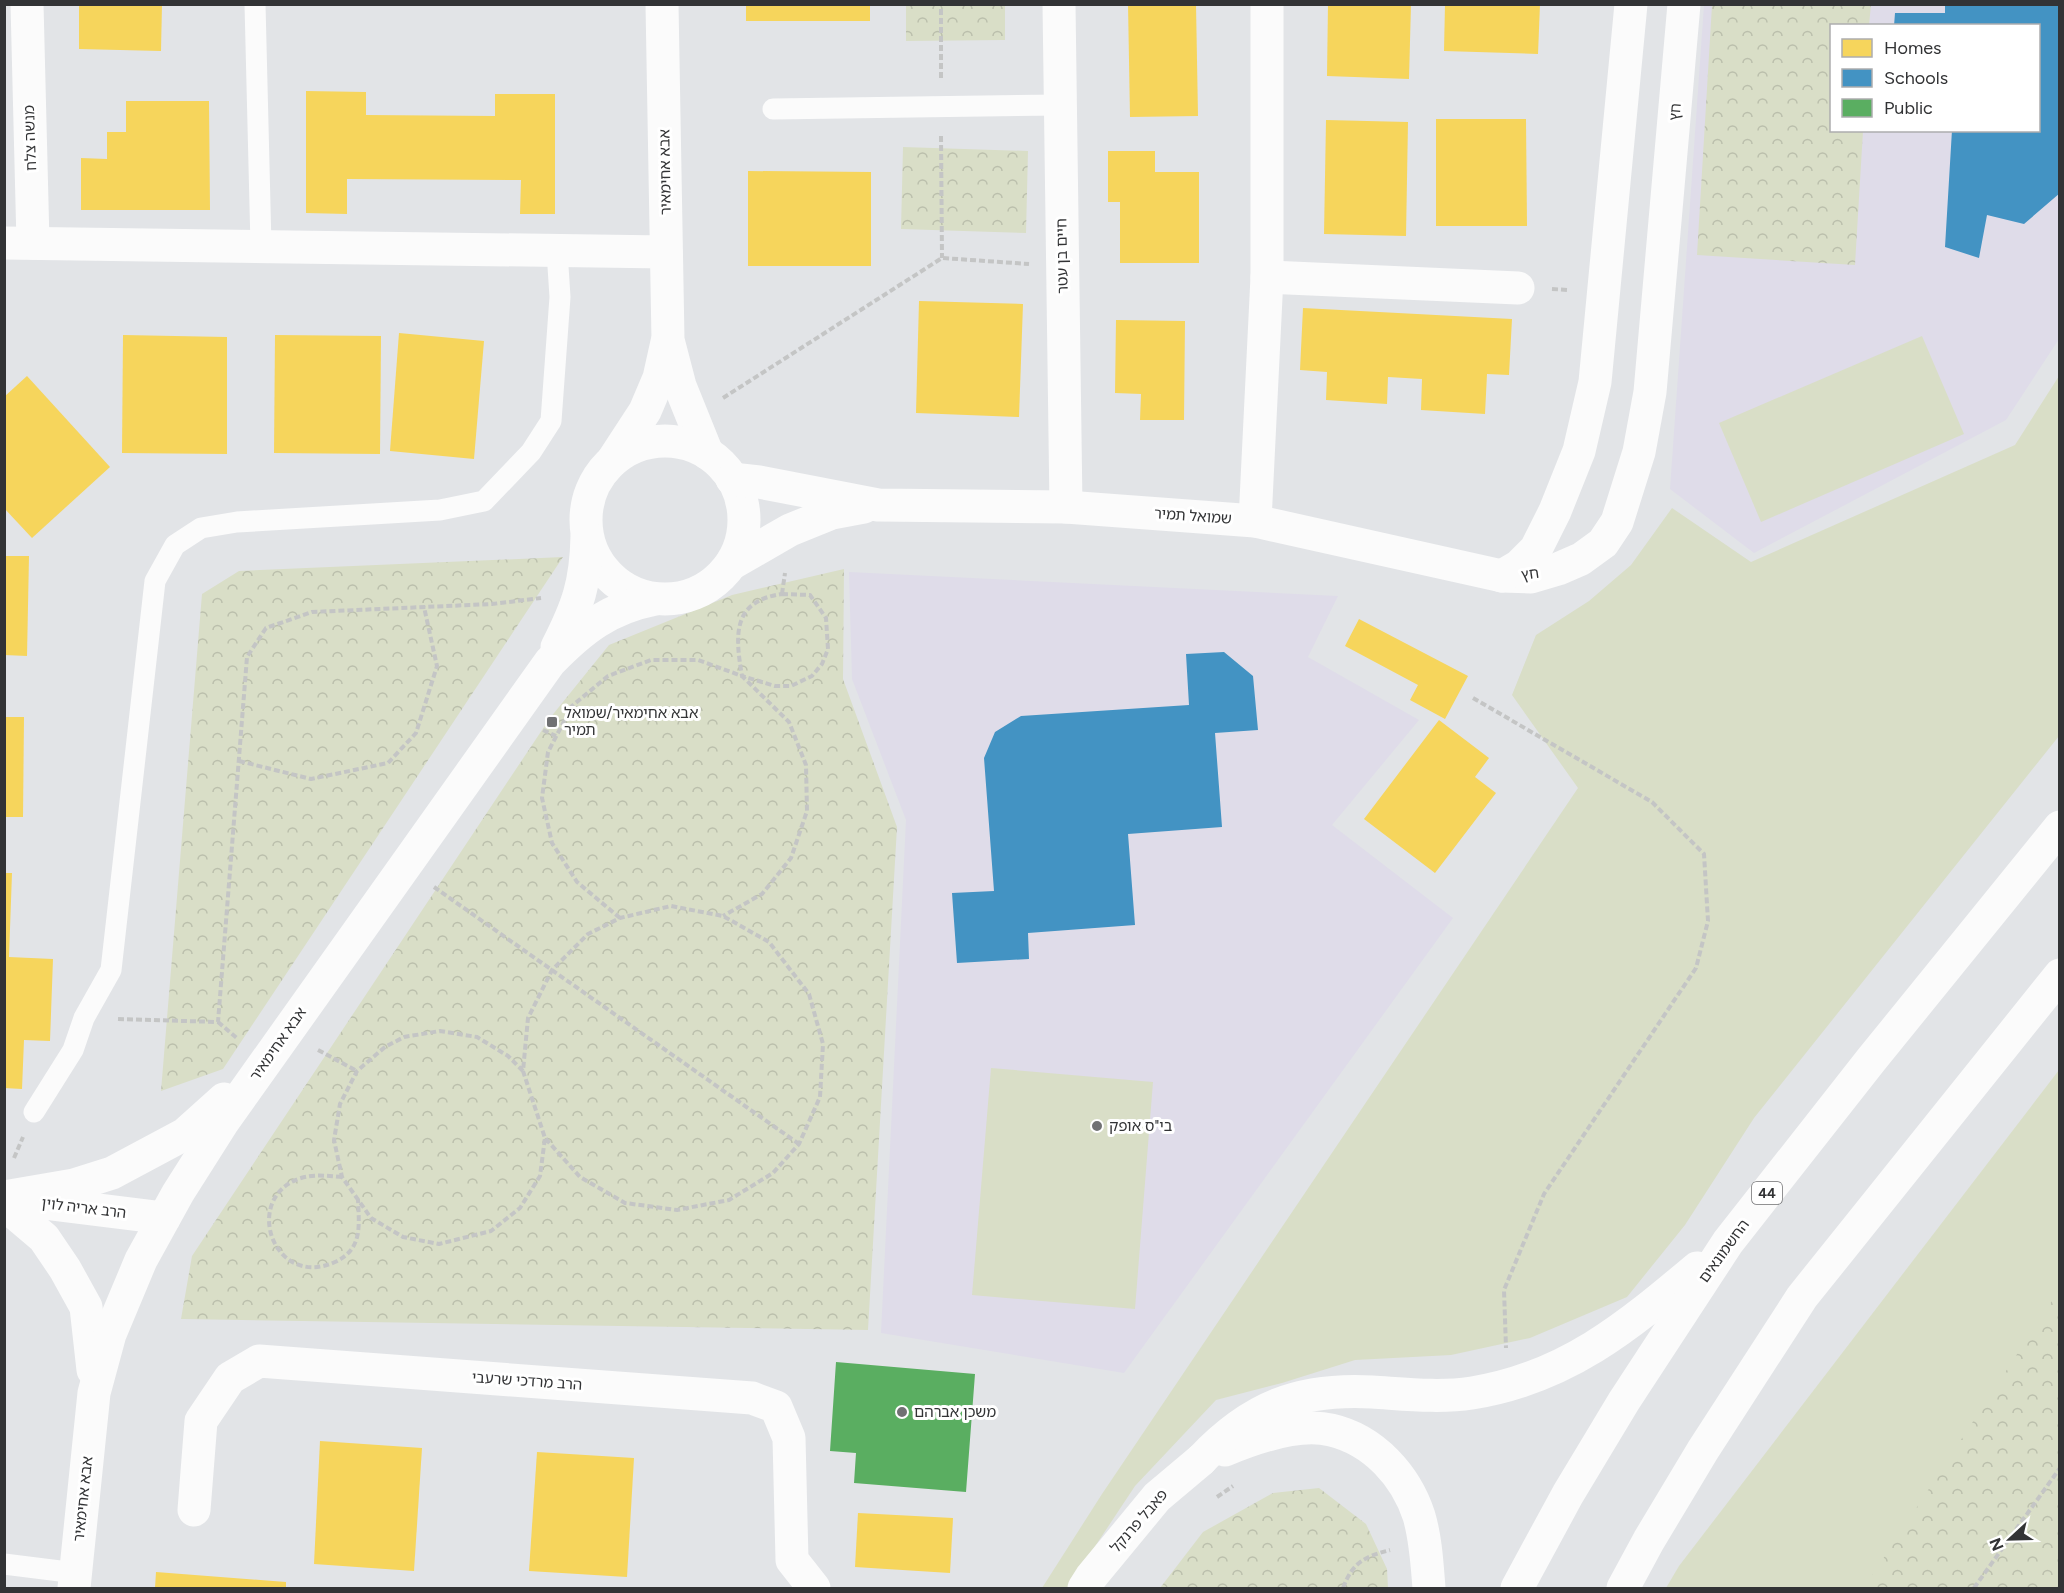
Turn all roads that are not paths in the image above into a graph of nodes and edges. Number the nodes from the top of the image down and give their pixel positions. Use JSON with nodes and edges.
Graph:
{"nodes":[{"id":1,"x":27,"y":4,"type":"edge"},
{"id":2,"x":255,"y":4,"type":"edge"},
{"id":3,"x":662,"y":4,"type":"edge"},
{"id":4,"x":1059,"y":4,"type":"edge"},
{"id":5,"x":1267,"y":4,"type":"edge"},
{"id":6,"x":1631,"y":4,"type":"edge"},
{"id":7,"x":1684,"y":4,"type":"edge"},
{"id":8,"x":1060,"y":105,"type":"junction"},
{"id":9,"x":773,"y":109,"type":"dead end"},
{"id":10,"x":19,"y":243,"type":"edge"},
{"id":11,"x":261,"y":246,"type":"junction"},
{"id":12,"x":557,"y":250,"type":"junction"},
{"id":13,"x":666,"y":252,"type":"junction"},
{"id":14,"x":1267,"y":277,"type":"junction"},
{"id":15,"x":1518,"y":288,"type":"road end"},
{"id":16,"x":668,"y":340,"type":"junction"},
{"id":17,"x":707,"y":453,"type":"junction"},
{"id":18,"x":612,"y":461,"type":"junction"},
{"id":19,"x":732,"y":479,"type":"junction"},
{"id":20,"x":878,"y":504,"type":"junction"},
{"id":21,"x":1066,"y":507,"type":"junction"},
{"id":22,"x":1255,"y":521,"type":"junction"},
{"id":23,"x":587,"y":532,"type":"junction"},
{"id":24,"x":731,"y":564,"type":"junction"},
{"id":25,"x":1502,"y":576,"type":"junction"},
{"id":26,"x":655,"y":599,"type":"junction"},
{"id":27,"x":550,"y":662,"type":"junction"},
{"id":28,"x":2060,"y":828,"type":"edge"},
{"id":29,"x":2060,"y":975,"type":"edge"},
{"id":30,"x":266,"y":1062,"type":"junction"},
{"id":31,"x":34,"y":1112,"type":"road end"},
{"id":32,"x":4,"y":1198,"type":"edge"},
{"id":33,"x":4,"y":1204,"type":"edge"},
{"id":34,"x":164,"y":1218,"type":"junction"},
{"id":35,"x":1728,"y":1242,"type":"junction"},
{"id":36,"x":94,"y":1393,"type":"junction"},
{"id":37,"x":1201,"y":1460,"type":"junction"},
{"id":38,"x":194,"y":1510,"type":"dead end"},
{"id":39,"x":4,"y":1564,"type":"edge"},
{"id":40,"x":75,"y":1581,"type":"edge"},
{"id":41,"x":814,"y":1588,"type":"edge"},
{"id":42,"x":1084,"y":1588,"type":"edge"},
{"id":43,"x":1429,"y":1588,"type":"edge"},
{"id":44,"x":1517,"y":1588,"type":"edge"},
{"id":45,"x":1623,"y":1588,"type":"edge"}],
"edges":[{"from":1,"to":10,"type":"main road","name":"מנשה צלח"},
{"from":2,"to":11,"type":"lane"},
{"from":3,"to":13,"type":"main road","name":"אבא אחימאיר"},
{"from":4,"to":8,"type":"main road","name":"חיים בן עטר"},
{"from":5,"to":14,"type":"main road"},
{"from":6,"to":25,"type":"main road","name":"חץ"},
{"from":7,"to":25,"type":"main road","name":"חץ"},
{"from":8,"to":9,"type":"lane"},
{"from":8,"to":21,"type":"main road","name":"חיים בן עטר"},
{"from":10,"to":11,"type":"main road"},
{"from":11,"to":12,"type":"main road"},
{"from":12,"to":13,"type":"main road"},
{"from":12,"to":31,"type":"lane"},
{"from":13,"to":16,"type":"main road","name":"אבא אחימאיר"},
{"from":14,"to":15,"type":"main road"},
{"from":14,"to":22,"type":"main road"},
{"from":16,"to":17,"type":"main road","name":"אבא אחימאיר"},
{"from":16,"to":18,"type":"main road","name":"אבא אחימאיר"},
{"from":17,"to":18,"type":"main road"},
{"from":17,"to":19,"type":"main road"},
{"from":18,"to":23,"type":"main road"},
{"from":19,"to":20,"type":"main road","name":"שמואל תמיר"},
{"from":19,"to":24,"type":"main road"},
{"from":20,"to":21,"type":"main road","name":"שמואל תמיר"},
{"from":20,"to":24,"type":"main road","name":"שמואל תמיר"},
{"from":21,"to":22,"type":"main road","name":"שמואל תמיר"},
{"from":22,"to":25,"type":"main road","name":"שמואל תמיר"},
{"from":23,"to":26,"type":"main road"},
{"from":23,"to":27,"type":"main road"},
{"from":24,"to":26,"type":"main road"},
{"from":26,"to":27,"type":"main road","name":"אבא אחימאיר"},
{"from":27,"to":30,"type":"main road","name":"אבא אחימאיר"},
{"from":28,"to":35,"type":"main road","name":"החשמונאים","number":"44"},
{"from":29,"to":45,"type":"main road"},
{"from":30,"to":32,"type":"main road"},
{"from":30,"to":34,"type":"main road","name":"אבא אחימאיר"},
{"from":32,"to":34,"type":"main road","name":"הרב אריה לוין"},
{"from":33,"to":36,"type":"main road"},
{"from":34,"to":36,"type":"main road","name":"אבא אחימאיר"},
{"from":35,"to":37,"type":"main road"},
{"from":35,"to":44,"type":"main road","name":"החשמונאים","number":"44"},
{"from":36,"to":40,"type":"main road","name":"אבא אחימאיר"},
{"from":37,"to":42,"type":"main road","name":"פאבל פרנקל"},
{"from":37,"to":43,"type":"main road"},
{"from":38,"to":41,"type":"main road","name":"הרב מרדכי שרעבי"},
{"from":39,"to":40,"type":"lane"}]}
